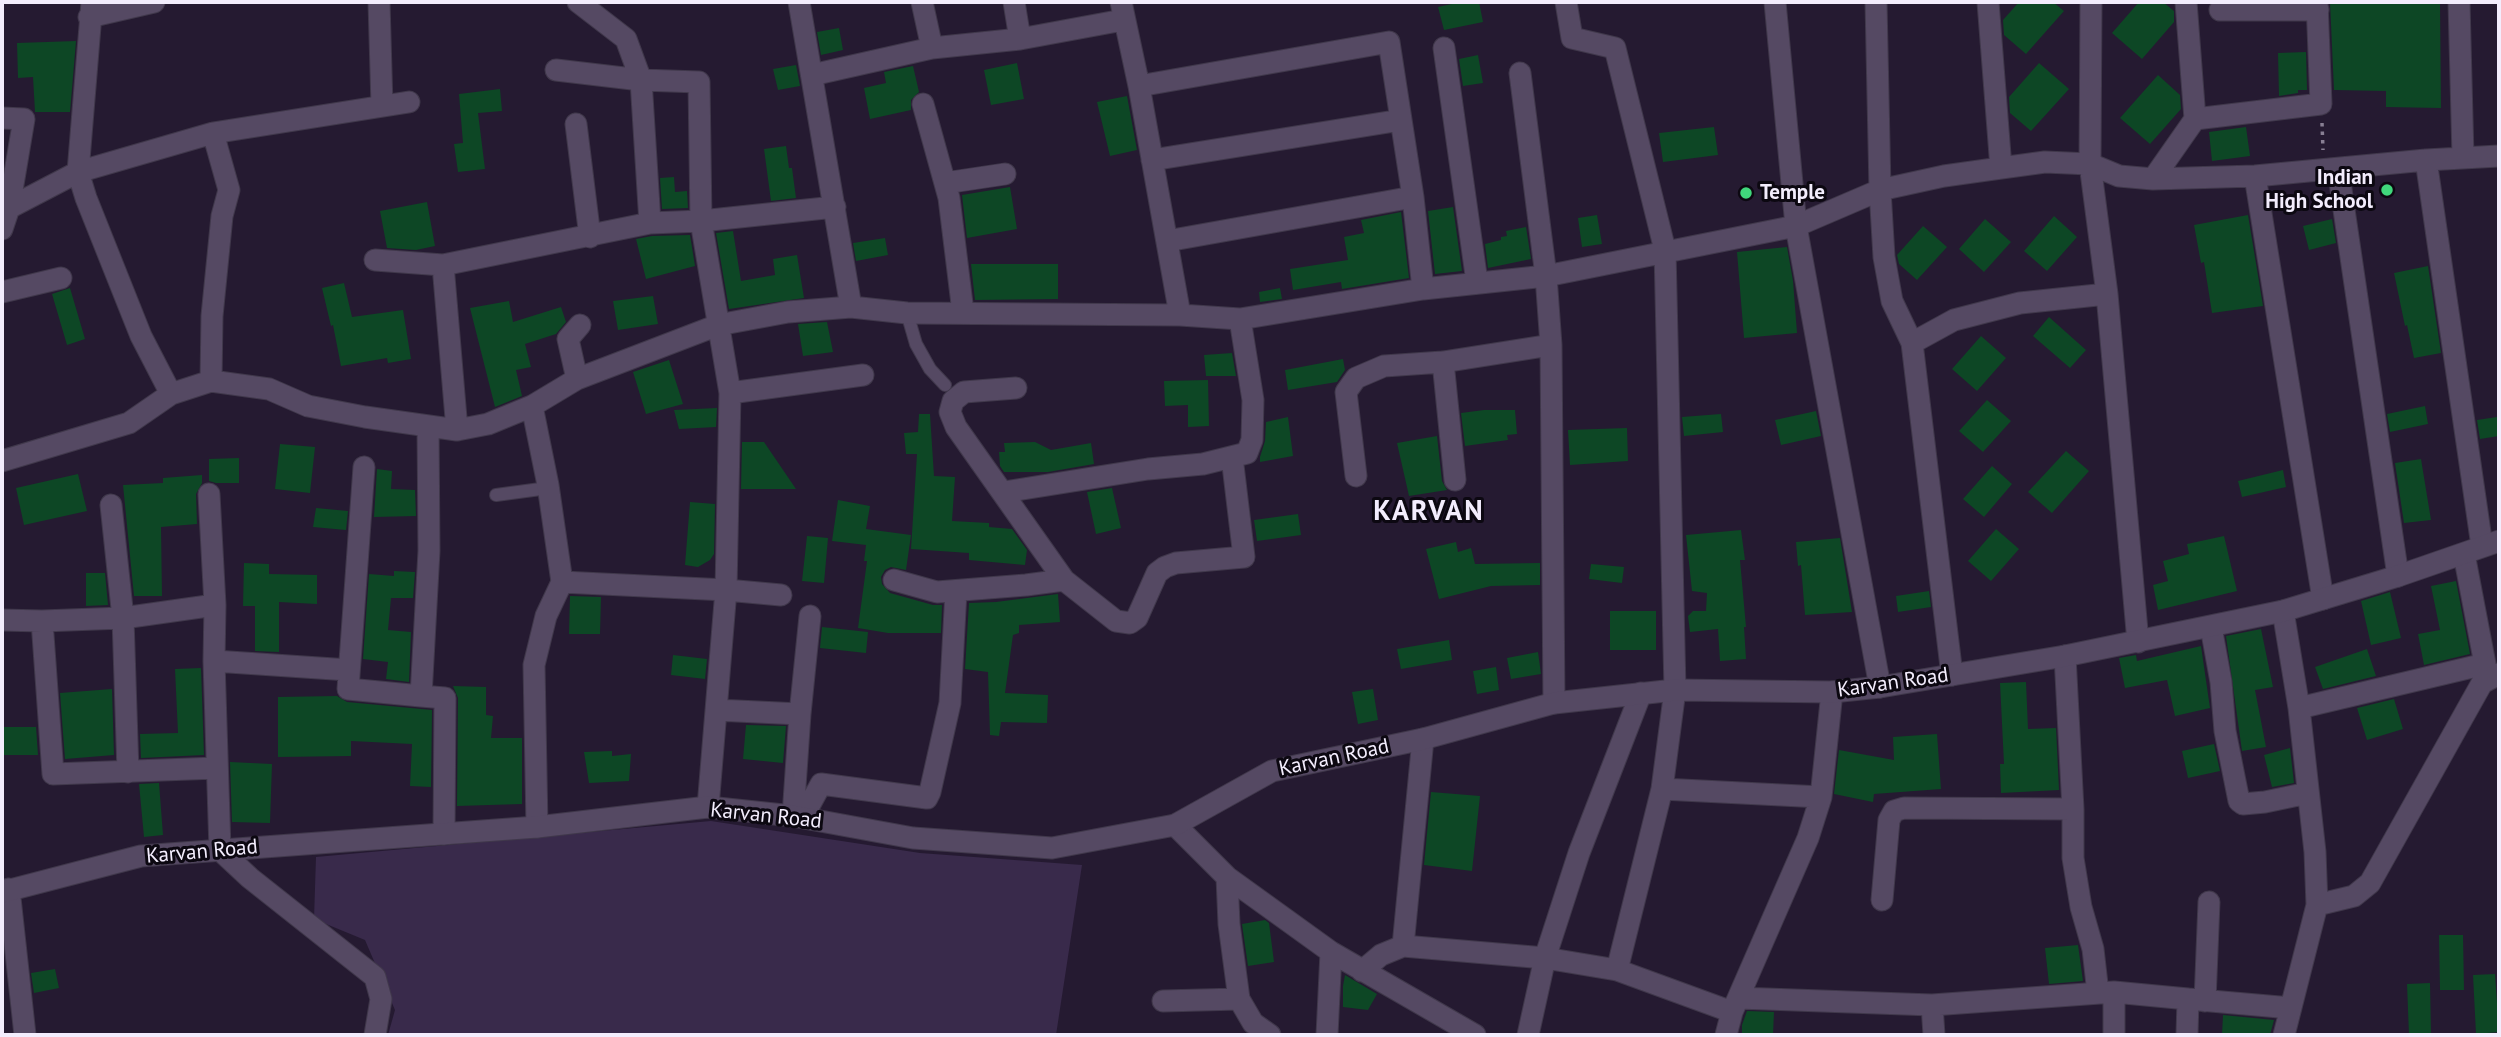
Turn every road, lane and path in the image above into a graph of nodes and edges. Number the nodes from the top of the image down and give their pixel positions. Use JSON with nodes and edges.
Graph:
{"nodes":[{"id":1,"x":154,"y":2,"type":"edge"},
{"id":2,"x":379,"y":2,"type":"edge"},
{"id":3,"x":578,"y":2,"type":"edge"},
{"id":4,"x":799,"y":2,"type":"edge"},
{"id":5,"x":922,"y":2,"type":"edge"},
{"id":6,"x":1014,"y":2,"type":"edge"},
{"id":7,"x":1566,"y":2,"type":"edge"},
{"id":8,"x":1775,"y":2,"type":"edge"},
{"id":9,"x":1876,"y":2,"type":"edge"},
{"id":10,"x":1989,"y":2,"type":"edge"},
{"id":11,"x":2091,"y":2,"type":"edge"},
{"id":12,"x":2186,"y":2,"type":"edge"},
{"id":13,"x":2459,"y":2,"type":"edge"},
{"id":14,"x":2317,"y":6,"type":"edge"},
{"id":15,"x":91,"y":9,"type":"edge"},
{"id":16,"x":2220,"y":10,"type":"dead end"},
{"id":17,"x":1122,"y":11,"type":"edge"},
{"id":18,"x":1020,"y":39,"type":"junction"},
{"id":19,"x":932,"y":48,"type":"junction"},
{"id":20,"x":1444,"y":48,"type":"dead end"},
{"id":21,"x":556,"y":70,"type":"dead end"},
{"id":22,"x":1520,"y":73,"type":"dead end"},
{"id":23,"x":813,"y":75,"type":"junction"},
{"id":24,"x":641,"y":80,"type":"junction"},
{"id":25,"x":1139,"y":86,"type":"junction"},
{"id":26,"x":409,"y":102,"type":"dead end"},
{"id":27,"x":923,"y":104,"type":"dead end"},
{"id":28,"x":2321,"y":104,"type":"junction"},
{"id":29,"x":382,"y":106,"type":"junction"},
{"id":30,"x":2,"y":118,"type":"edge"},
{"id":31,"x":2195,"y":119,"type":"junction"},
{"id":32,"x":1401,"y":120,"type":"junction"},
{"id":33,"x":576,"y":124,"type":"dead end"},
{"id":34,"x":213,"y":133,"type":"junction"},
{"id":35,"x":2499,"y":156,"type":"edge"},
{"id":36,"x":2463,"y":157,"type":"junction"},
{"id":37,"x":1152,"y":160,"type":"junction"},
{"id":38,"x":2426,"y":160,"type":"junction"},
{"id":39,"x":2090,"y":164,"type":"junction"},
{"id":40,"x":2001,"y":168,"type":"junction"},
{"id":41,"x":2331,"y":169,"type":"junction"},
{"id":42,"x":78,"y":172,"type":"junction"},
{"id":43,"x":1005,"y":174,"type":"dead end"},
{"id":44,"x":2255,"y":176,"type":"junction"},
{"id":45,"x":2153,"y":178,"type":"junction"},
{"id":46,"x":945,"y":183,"type":"junction"},
{"id":47,"x":1880,"y":190,"type":"junction"},
{"id":48,"x":1413,"y":197,"type":"junction"},
{"id":49,"x":835,"y":207,"type":"junction"},
{"id":50,"x":9,"y":208,"type":"junction"},
{"id":51,"x":702,"y":221,"type":"junction"},
{"id":52,"x":650,"y":223,"type":"junction"},
{"id":53,"x":1796,"y":226,"type":"junction"},
{"id":54,"x":2,"y":229,"type":"edge"},
{"id":55,"x":590,"y":237,"type":"junction"},
{"id":56,"x":1167,"y":241,"type":"junction"},
{"id":57,"x":1665,"y":250,"type":"junction"},
{"id":58,"x":375,"y":261,"type":"dead end"},
{"id":59,"x":443,"y":265,"type":"junction"},
{"id":60,"x":1546,"y":276,"type":"junction"},
{"id":61,"x":61,"y":278,"type":"dead end"},
{"id":62,"x":1477,"y":282,"type":"junction"},
{"id":63,"x":1423,"y":289,"type":"junction"},
{"id":64,"x":2,"y":292,"type":"edge"},
{"id":65,"x":2106,"y":294,"type":"junction"},
{"id":66,"x":850,"y":307,"type":"junction"},
{"id":67,"x":963,"y":312,"type":"junction"},
{"id":68,"x":907,"y":313,"type":"junction"},
{"id":69,"x":1180,"y":315,"type":"junction"},
{"id":70,"x":1240,"y":319,"type":"junction"},
{"id":71,"x":580,"y":325,"type":"dead end"},
{"id":72,"x":718,"y":325,"type":"junction"},
{"id":73,"x":1912,"y":343,"type":"junction"},
{"id":74,"x":1551,"y":345,"type":"junction"},
{"id":75,"x":1443,"y":362,"type":"junction"},
{"id":76,"x":863,"y":374,"type":"dead end"},
{"id":77,"x":577,"y":379,"type":"junction"},
{"id":78,"x":211,"y":381,"type":"junction"},
{"id":79,"x":945,"y":385,"type":"dead end"},
{"id":80,"x":1016,"y":388,"type":"dead end"},
{"id":81,"x":730,"y":393,"type":"junction"},
{"id":82,"x":171,"y":394,"type":"junction"},
{"id":83,"x":532,"y":406,"type":"junction"},
{"id":84,"x":428,"y":426,"type":"junction"},
{"id":85,"x":457,"y":429,"type":"junction"},
{"id":86,"x":1232,"y":457,"type":"junction"},
{"id":87,"x":2,"y":461,"type":"edge"},
{"id":88,"x":364,"y":467,"type":"dead end"},
{"id":89,"x":1356,"y":476,"type":"dead end"},
{"id":90,"x":1455,"y":480,"type":"dead end"},
{"id":91,"x":548,"y":488,"type":"junction"},
{"id":92,"x":1004,"y":492,"type":"junction"},
{"id":93,"x":209,"y":494,"type":"dead end"},
{"id":94,"x":496,"y":495,"type":"dead end"},
{"id":95,"x":111,"y":505,"type":"dead end"},
{"id":96,"x":2482,"y":547,"type":"edge"},
{"id":97,"x":2398,"y":576,"type":"junction"},
{"id":98,"x":894,"y":580,"type":"dead end"},
{"id":99,"x":1064,"y":580,"type":"junction"},
{"id":100,"x":562,"y":582,"type":"junction"},
{"id":101,"x":726,"y":590,"type":"junction"},
{"id":102,"x":956,"y":591,"type":"junction"},
{"id":103,"x":781,"y":595,"type":"dead end"},
{"id":104,"x":2323,"y":599,"type":"junction"},
{"id":105,"x":215,"y":605,"type":"junction"},
{"id":106,"x":2283,"y":611,"type":"junction"},
{"id":107,"x":810,"y":616,"type":"dead end"},
{"id":108,"x":123,"y":618,"type":"junction"},
{"id":109,"x":2,"y":620,"type":"edge"},
{"id":110,"x":42,"y":621,"type":"junction"},
{"id":111,"x":2211,"y":627,"type":"junction"},
{"id":112,"x":2138,"y":642,"type":"junction"},
{"id":113,"x":2065,"y":656,"type":"junction"},
{"id":114,"x":214,"y":661,"type":"junction"},
{"id":115,"x":349,"y":670,"type":"junction"},
{"id":116,"x":2499,"y":674,"type":"edge"},
{"id":117,"x":1952,"y":675,"type":"junction"},
{"id":118,"x":1880,"y":687,"type":"junction"},
{"id":119,"x":1675,"y":690,"type":"junction"},
{"id":120,"x":1641,"y":692,"type":"junction"},
{"id":121,"x":1832,"y":692,"type":"junction"},
{"id":122,"x":421,"y":696,"type":"junction"},
{"id":123,"x":1555,"y":703,"type":"junction"},
{"id":124,"x":2299,"y":708,"type":"junction"},
{"id":125,"x":716,"y":710,"type":"junction"},
{"id":126,"x":800,"y":714,"type":"junction"},
{"id":127,"x":1423,"y":739,"type":"junction"},
{"id":128,"x":217,"y":768,"type":"junction"},
{"id":129,"x":128,"y":772,"type":"junction"},
{"id":130,"x":1662,"y":789,"type":"junction"},
{"id":131,"x":2308,"y":793,"type":"junction"},
{"id":132,"x":1821,"y":797,"type":"junction"},
{"id":133,"x":708,"y":807,"type":"junction"},
{"id":134,"x":2073,"y":809,"type":"junction"},
{"id":135,"x":798,"y":817,"type":"junction"},
{"id":136,"x":1175,"y":825,"type":"junction"},
{"id":137,"x":537,"y":827,"type":"junction"},
{"id":138,"x":444,"y":834,"type":"junction"},
{"id":139,"x":220,"y":850,"type":"junction"},
{"id":140,"x":1227,"y":877,"type":"junction"},
{"id":141,"x":5,"y":891,"type":"edge"},
{"id":142,"x":1882,"y":900,"type":"dead end"},
{"id":143,"x":2209,"y":902,"type":"dead end"},
{"id":144,"x":2316,"y":905,"type":"junction"},
{"id":145,"x":1403,"y":946,"type":"junction"},
{"id":146,"x":1331,"y":952,"type":"junction"},
{"id":147,"x":1545,"y":958,"type":"junction"},
{"id":148,"x":1617,"y":970,"type":"junction"},
{"id":149,"x":1362,"y":971,"type":"junction"},
{"id":150,"x":2106,"y":992,"type":"junction"},
{"id":151,"x":1239,"y":999,"type":"junction"},
{"id":152,"x":2196,"y":1000,"type":"junction"},
{"id":153,"x":1163,"y":1001,"type":"dead end"},
{"id":154,"x":1932,"y":1004,"type":"junction"},
{"id":155,"x":1735,"y":1005,"type":"junction"},
{"id":156,"x":2291,"y":1008,"type":"junction"},
{"id":157,"x":25,"y":1035,"type":"edge"},
{"id":158,"x":374,"y":1035,"type":"edge"},
{"id":159,"x":1270,"y":1035,"type":"edge"},
{"id":160,"x":1327,"y":1035,"type":"edge"},
{"id":161,"x":1475,"y":1035,"type":"edge"},
{"id":162,"x":1528,"y":1035,"type":"edge"},
{"id":163,"x":1726,"y":1035,"type":"edge"},
{"id":164,"x":1934,"y":1035,"type":"edge"},
{"id":165,"x":2113,"y":1035,"type":"edge"},
{"id":166,"x":2187,"y":1035,"type":"edge"},
{"id":167,"x":2284,"y":1035,"type":"edge"}],
"edges":[{"from":1,"to":15,"type":"street"},
{"from":2,"to":29,"type":"street"},
{"from":3,"to":24,"type":"street"},
{"from":4,"to":23,"type":"street"},
{"from":5,"to":19,"type":"street"},
{"from":6,"to":18,"type":"street"},
{"from":7,"to":57,"type":"street"},
{"from":8,"to":53,"type":"street"},
{"from":9,"to":47,"type":"street"},
{"from":10,"to":40,"type":"street"},
{"from":11,"to":39,"type":"street"},
{"from":12,"to":31,"type":"street"},
{"from":13,"to":36,"type":"street"},
{"from":14,"to":16,"type":"street"},
{"from":14,"to":28,"type":"street"},
{"from":15,"to":42,"type":"street"},
{"from":17,"to":18,"type":"street"},
{"from":17,"to":25,"type":"street"},
{"from":18,"to":19,"type":"street"},
{"from":19,"to":23,"type":"street"},
{"from":20,"to":62,"type":"street"},
{"from":21,"to":24,"type":"street"},
{"from":22,"to":60,"type":"street"},
{"from":23,"to":49,"type":"street"},
{"from":24,"to":51,"type":"street"},
{"from":24,"to":52,"type":"street"},
{"from":25,"to":32,"type":"street"},
{"from":25,"to":37,"type":"street"},
{"from":26,"to":29,"type":"street"},
{"from":27,"to":46,"type":"street"},
{"from":28,"to":31,"type":"street"},
{"from":28,"to":41,"type":"path"},
{"from":29,"to":34,"type":"street"},
{"from":30,"to":50,"type":"street"},
{"from":31,"to":45,"type":"street"},
{"from":32,"to":37,"type":"street"},
{"from":32,"to":48,"type":"street"},
{"from":33,"to":55,"type":"street"},
{"from":34,"to":42,"type":"street"},
{"from":34,"to":78,"type":"street"},
{"from":35,"to":36,"type":"street"},
{"from":36,"to":38,"type":"street"},
{"from":37,"to":56,"type":"street"},
{"from":38,"to":41,"type":"street"},
{"from":38,"to":96,"type":"street"},
{"from":39,"to":40,"type":"street"},
{"from":39,"to":45,"type":"street"},
{"from":39,"to":65,"type":"street"},
{"from":40,"to":47,"type":"street"},
{"from":41,"to":44,"type":"street"},
{"from":41,"to":97,"type":"street"},
{"from":42,"to":50,"type":"street"},
{"from":42,"to":82,"type":"street"},
{"from":43,"to":46,"type":"street"},
{"from":44,"to":45,"type":"street"},
{"from":44,"to":104,"type":"street"},
{"from":46,"to":67,"type":"street"},
{"from":47,"to":53,"type":"street"},
{"from":47,"to":73,"type":"street"},
{"from":48,"to":56,"type":"street"},
{"from":48,"to":63,"type":"street"},
{"from":49,"to":51,"type":"street"},
{"from":49,"to":66,"type":"street"},
{"from":50,"to":54,"type":"street"},
{"from":51,"to":52,"type":"street"},
{"from":51,"to":72,"type":"street"},
{"from":52,"to":55,"type":"street"},
{"from":53,"to":57,"type":"street"},
{"from":53,"to":118,"type":"street"},
{"from":55,"to":59,"type":"street"},
{"from":56,"to":69,"type":"street"},
{"from":57,"to":60,"type":"street"},
{"from":57,"to":119,"type":"street"},
{"from":58,"to":59,"type":"street"},
{"from":59,"to":85,"type":"street"},
{"from":60,"to":62,"type":"street"},
{"from":60,"to":74,"type":"street"},
{"from":61,"to":64,"type":"street"},
{"from":62,"to":63,"type":"street"},
{"from":63,"to":70,"type":"street"},
{"from":65,"to":73,"type":"street"},
{"from":65,"to":112,"type":"street"},
{"from":66,"to":68,"type":"street"},
{"from":66,"to":72,"type":"street"},
{"from":67,"to":68,"type":"street"},
{"from":67,"to":69,"type":"street"},
{"from":68,"to":79,"type":"lane"},
{"from":69,"to":70,"type":"street"},
{"from":70,"to":86,"type":"street"},
{"from":71,"to":77,"type":"street"},
{"from":72,"to":77,"type":"street"},
{"from":72,"to":81,"type":"street"},
{"from":73,"to":117,"type":"street"},
{"from":74,"to":75,"type":"street"},
{"from":74,"to":123,"type":"street"},
{"from":75,"to":89,"type":"street"},
{"from":75,"to":90,"type":"street"},
{"from":76,"to":81,"type":"street"},
{"from":77,"to":83,"type":"street"},
{"from":78,"to":82,"type":"street"},
{"from":78,"to":84,"type":"street"},
{"from":80,"to":92,"type":"street"},
{"from":81,"to":101,"type":"street"},
{"from":82,"to":87,"type":"street"},
{"from":83,"to":85,"type":"street"},
{"from":83,"to":91,"type":"street"},
{"from":84,"to":85,"type":"street"},
{"from":84,"to":122,"type":"street"},
{"from":86,"to":92,"type":"street"},
{"from":86,"to":99,"type":"street"},
{"from":88,"to":115,"type":"street"},
{"from":91,"to":94,"type":"lane"},
{"from":91,"to":100,"type":"street"},
{"from":92,"to":99,"type":"street"},
{"from":93,"to":105,"type":"street"},
{"from":95,"to":108,"type":"street"},
{"from":96,"to":97,"type":"street","name":"Karvan Road"},
{"from":96,"to":124,"type":"street"},
{"from":97,"to":104,"type":"street","name":"Karvan Road"},
{"from":98,"to":102,"type":"street"},
{"from":99,"to":102,"type":"street"},
{"from":100,"to":101,"type":"street"},
{"from":100,"to":137,"type":"street"},
{"from":101,"to":103,"type":"street"},
{"from":101,"to":125,"type":"street"},
{"from":102,"to":135,"type":"street"},
{"from":104,"to":106,"type":"street","name":"Karvan Road"},
{"from":105,"to":108,"type":"street"},
{"from":105,"to":114,"type":"street"},
{"from":106,"to":111,"type":"street","name":"Karvan Road"},
{"from":106,"to":124,"type":"street"},
{"from":107,"to":126,"type":"street"},
{"from":108,"to":110,"type":"street"},
{"from":108,"to":129,"type":"street"},
{"from":109,"to":110,"type":"street"},
{"from":110,"to":129,"type":"street"},
{"from":111,"to":112,"type":"street","name":"Karvan Road"},
{"from":111,"to":131,"type":"street"},
{"from":112,"to":113,"type":"street","name":"Karvan Road"},
{"from":113,"to":117,"type":"street","name":"Karvan Road"},
{"from":113,"to":134,"type":"street"},
{"from":114,"to":115,"type":"street"},
{"from":114,"to":128,"type":"street"},
{"from":115,"to":122,"type":"street"},
{"from":116,"to":144,"type":"street"},
{"from":117,"to":118,"type":"street","name":"Karvan Road"},
{"from":118,"to":121,"type":"street","name":"Karvan Road"},
{"from":119,"to":120,"type":"street","name":"Karvan Road"},
{"from":119,"to":121,"type":"street","name":"Karvan Road"},
{"from":119,"to":130,"type":"street"},
{"from":120,"to":123,"type":"street","name":"Karvan Road"},
{"from":120,"to":147,"type":"street"},
{"from":121,"to":132,"type":"street"},
{"from":122,"to":138,"type":"street"},
{"from":123,"to":127,"type":"street","name":"Karvan Road"},
{"from":124,"to":131,"type":"street"},
{"from":125,"to":126,"type":"street"},
{"from":125,"to":133,"type":"street"},
{"from":126,"to":135,"type":"street"},
{"from":127,"to":136,"type":"street","name":"Karvan Road"},
{"from":127,"to":145,"type":"street"},
{"from":128,"to":129,"type":"street"},
{"from":128,"to":139,"type":"street"},
{"from":130,"to":132,"type":"street"},
{"from":130,"to":148,"type":"street"},
{"from":131,"to":144,"type":"street"},
{"from":132,"to":155,"type":"street"},
{"from":133,"to":135,"type":"street","name":"Karvan Road"},
{"from":133,"to":137,"type":"street","name":"Karvan Road"},
{"from":134,"to":142,"type":"street"},
{"from":134,"to":150,"type":"street"},
{"from":135,"to":136,"type":"street","name":"Karvan Road"},
{"from":136,"to":140,"type":"street"},
{"from":137,"to":138,"type":"street","name":"Karvan Road"},
{"from":138,"to":139,"type":"street","name":"Karvan Road"},
{"from":139,"to":141,"type":"street","name":"Karvan Road"},
{"from":139,"to":158,"type":"street"},
{"from":140,"to":146,"type":"street"},
{"from":140,"to":151,"type":"street"},
{"from":141,"to":157,"type":"street"},
{"from":143,"to":152,"type":"street"},
{"from":144,"to":156,"type":"street"},
{"from":145,"to":147,"type":"street"},
{"from":145,"to":149,"type":"street"},
{"from":146,"to":149,"type":"street"},
{"from":146,"to":160,"type":"street"},
{"from":147,"to":148,"type":"street"},
{"from":147,"to":162,"type":"street"},
{"from":148,"to":155,"type":"street"},
{"from":149,"to":161,"type":"street"},
{"from":150,"to":152,"type":"street"},
{"from":150,"to":154,"type":"street"},
{"from":150,"to":165,"type":"street"},
{"from":151,"to":153,"type":"street"},
{"from":151,"to":159,"type":"street"},
{"from":152,"to":156,"type":"street"},
{"from":152,"to":166,"type":"street"},
{"from":154,"to":155,"type":"street"},
{"from":154,"to":164,"type":"street"},
{"from":155,"to":163,"type":"street"},
{"from":156,"to":167,"type":"street"}]}
